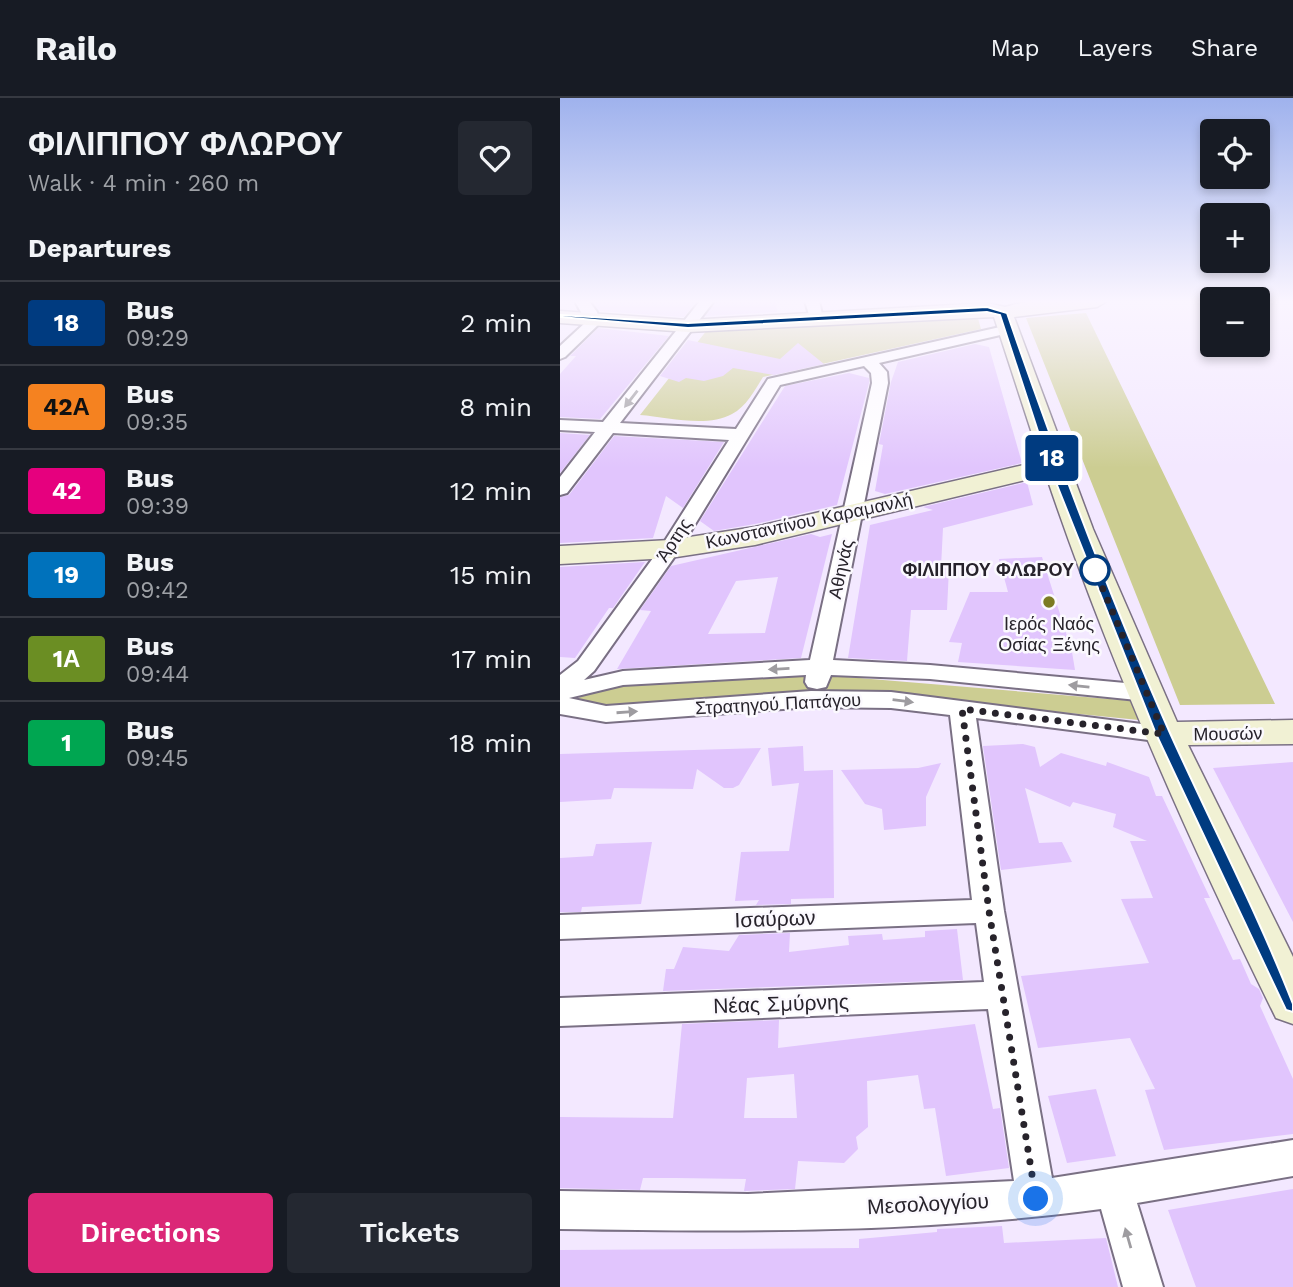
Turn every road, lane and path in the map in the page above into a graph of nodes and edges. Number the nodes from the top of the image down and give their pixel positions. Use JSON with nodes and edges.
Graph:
{"nodes":[{"id":1,"x":664,"y":356,"type":"edge"},
{"id":2,"x":879,"y":356,"type":"edge"},
{"id":3,"x":1019,"y":356,"type":"edge"},
{"id":4,"x":868,"y":361,"type":"junction"},
{"id":5,"x":560,"y":425,"type":"edge"},
{"id":6,"x":609,"y":427,"type":"junction"},
{"id":7,"x":741,"y":435,"type":"junction"},
{"id":8,"x":1055,"y":465,"type":"junction"},
{"id":9,"x":560,"y":488,"type":"edge"},
{"id":10,"x":853,"y":514,"type":"junction"},
{"id":11,"x":670,"y":548,"type":"junction"},
{"id":12,"x":560,"y":555,"type":"edge"},
{"id":13,"x":816,"y":683,"type":"junction"},
{"id":14,"x":560,"y":687,"type":"edge"},
{"id":15,"x":560,"y":693,"type":"edge"},
{"id":16,"x":1147,"y":693,"type":"junction"},
{"id":17,"x":560,"y":704,"type":"edge"},
{"id":18,"x":962,"y":709,"type":"junction"},
{"id":19,"x":1293,"y":732,"type":"edge"},
{"id":20,"x":1164,"y":734,"type":"junction"},
{"id":21,"x":989,"y":911,"type":"junction"},
{"id":22,"x":560,"y":928,"type":"edge"},
{"id":23,"x":1003,"y":995,"type":"junction"},
{"id":24,"x":1293,"y":1004,"type":"edge"},
{"id":25,"x":560,"y":1012,"type":"edge"},
{"id":26,"x":1293,"y":1158,"type":"edge"},
{"id":27,"x":1114,"y":1189,"type":"junction"},
{"id":28,"x":1036,"y":1199,"type":"junction"},
{"id":29,"x":560,"y":1210,"type":"edge"},
{"id":30,"x":1143,"y":1287,"type":"edge"}],
"edges":[{"from":1,"to":6,"type":"street","one_way":true},
{"from":2,"to":4,"type":"street"},
{"from":3,"to":8,"type":"street"},
{"from":4,"to":7,"type":"street","name":"Άρτης"},
{"from":4,"to":10,"type":"street","name":"Αθηνάς"},
{"from":5,"to":6,"type":"street"},
{"from":6,"to":7,"type":"street"},
{"from":6,"to":9,"type":"street"},
{"from":7,"to":11,"type":"street","name":"Άρτης"},
{"from":8,"to":10,"type":"street","name":"Κωνσταντίνου Καραμανλή"},
{"from":8,"to":16,"type":"street"},
{"from":10,"to":11,"type":"street","name":"Κωνσταντίνου Καραμανλή"},
{"from":10,"to":13,"type":"street","name":"Αθηνάς"},
{"from":11,"to":12,"type":"street","name":"Κωνσταντίνου Καραμανλή"},
{"from":11,"to":14,"type":"street","name":"Άρτης"},
{"from":13,"to":15,"type":"street","name":"Στρατηγού Παπάγου","one_way":true},
{"from":16,"to":13,"type":"street","name":"Στρατηγού Παπάγου","one_way":true},
{"from":17,"to":13,"type":"street","name":"Στρατηγού Παπάγου","one_way":true},
{"from":13,"to":18,"type":"street","name":"Στρατηγού Παπάγου","one_way":true},
{"from":16,"to":20,"type":"street"},
{"from":18,"to":20,"type":"street","name":"Στρατηγού Παπάγου"},
{"from":18,"to":21,"type":"street"},
{"from":19,"to":20,"type":"street","name":"Μουσών"},
{"from":20,"to":24,"type":"street"},
{"from":21,"to":22,"type":"street","name":"Ισαύρων"},
{"from":21,"to":23,"type":"street"},
{"from":23,"to":25,"type":"street","name":"Νέας Σμύρνης"},
{"from":23,"to":28,"type":"street"},
{"from":26,"to":27,"type":"street","name":"Μεσολογγίου"},
{"from":27,"to":28,"type":"street","name":"Μεσολογγίου"},
{"from":30,"to":27,"type":"street","one_way":true},
{"from":28,"to":29,"type":"street","name":"Μεσολογγίου"}]}
